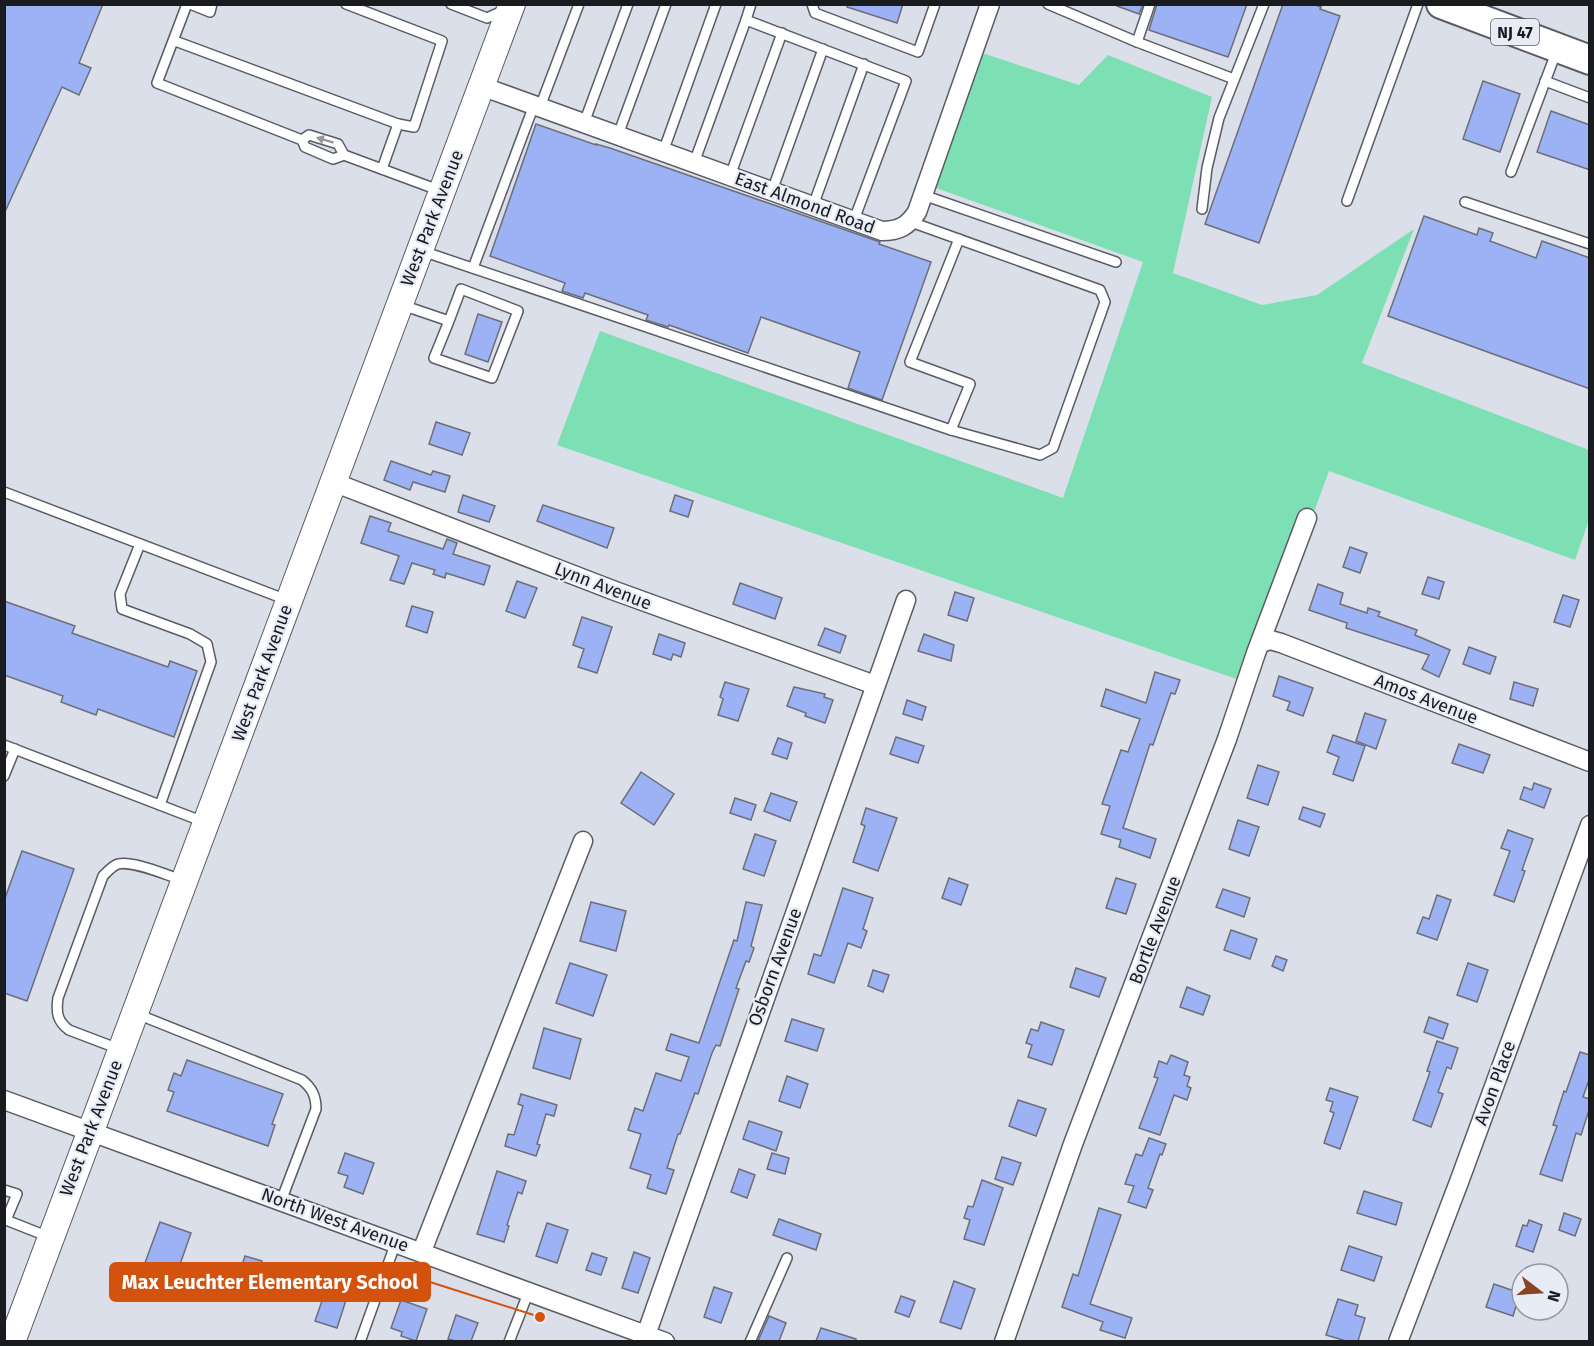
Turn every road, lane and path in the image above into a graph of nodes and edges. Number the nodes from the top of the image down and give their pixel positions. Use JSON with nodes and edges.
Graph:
{"nodes":[{"id":1,"x":189,"y":4,"type":"edge"},
{"id":2,"x":212,"y":4,"type":"edge"},
{"id":3,"x":346,"y":4,"type":"edge"},
{"id":4,"x":451,"y":4,"type":"edge"},
{"id":5,"x":579,"y":4,"type":"edge"},
{"id":6,"x":628,"y":4,"type":"edge"},
{"id":7,"x":666,"y":4,"type":"edge"},
{"id":8,"x":716,"y":4,"type":"edge"},
{"id":9,"x":751,"y":4,"type":"edge"},
{"id":10,"x":812,"y":4,"type":"edge"},
{"id":11,"x":935,"y":4,"type":"edge"},
{"id":12,"x":990,"y":4,"type":"edge"},
{"id":13,"x":1048,"y":4,"type":"edge"},
{"id":14,"x":1150,"y":4,"type":"edge"},
{"id":15,"x":1264,"y":4,"type":"edge"},
{"id":16,"x":1418,"y":4,"type":"edge"},
{"id":17,"x":1441,"y":4,"type":"edge"},
{"id":18,"x":503,"y":10,"type":"edge"},
{"id":19,"x":746,"y":20,"type":"junction"},
{"id":20,"x":782,"y":33,"type":"junction"},
{"id":21,"x":175,"y":41,"type":"junction"},
{"id":22,"x":1137,"y":42,"type":"junction"},
{"id":23,"x":1558,"y":48,"type":"junction"},
{"id":24,"x":824,"y":49,"type":"junction"},
{"id":25,"x":1590,"y":60,"type":"edge"},
{"id":26,"x":864,"y":64,"type":"junction"},
{"id":27,"x":1234,"y":79,"type":"junction"},
{"id":28,"x":1545,"y":81,"type":"junction"},
{"id":29,"x":481,"y":86,"type":"junction"},
{"id":30,"x":1590,"y":98,"type":"edge"},
{"id":31,"x":537,"y":106,"type":"junction"},
{"id":32,"x":584,"y":123,"type":"junction"},
{"id":33,"x":398,"y":124,"type":"junction"},
{"id":34,"x":618,"y":135,"type":"junction"},
{"id":35,"x":302,"y":140,"type":"junction"},
{"id":36,"x":663,"y":152,"type":"junction"},
{"id":37,"x":344,"y":155,"type":"junction"},
{"id":38,"x":694,"y":163,"type":"junction"},
{"id":39,"x":382,"y":169,"type":"junction"},
{"id":40,"x":1511,"y":172,"type":"dead end"},
{"id":41,"x":730,"y":176,"type":"junction"},
{"id":42,"x":441,"y":191,"type":"junction"},
{"id":43,"x":772,"y":191,"type":"junction"},
{"id":44,"x":923,"y":195,"type":"junction"},
{"id":45,"x":1347,"y":201,"type":"dead end"},
{"id":46,"x":1465,"y":202,"type":"dead end"},
{"id":47,"x":813,"y":206,"type":"junction"},
{"id":48,"x":1202,"y":209,"type":"dead end"},
{"id":49,"x":854,"y":220,"type":"junction"},
{"id":50,"x":911,"y":222,"type":"junction"},
{"id":51,"x":959,"y":239,"type":"junction"},
{"id":52,"x":1590,"y":244,"type":"edge"},
{"id":53,"x":420,"y":250,"type":"junction"},
{"id":54,"x":1116,"y":262,"type":"dead end"},
{"id":55,"x":473,"y":268,"type":"junction"},
{"id":56,"x":399,"y":304,"type":"junction"},
{"id":57,"x":449,"y":321,"type":"junction"},
{"id":58,"x":951,"y":430,"type":"junction"},
{"id":59,"x":333,"y":482,"type":"junction"},
{"id":60,"x":4,"y":492,"type":"edge"},
{"id":61,"x":1307,"y":518,"type":"dead end"},
{"id":62,"x":140,"y":544,"type":"junction"},
{"id":63,"x":906,"y":600,"type":"dead end"},
{"id":64,"x":289,"y":601,"type":"junction"},
{"id":65,"x":1261,"y":643,"type":"junction"},
{"id":66,"x":875,"y":685,"type":"junction"},
{"id":67,"x":4,"y":745,"type":"edge"},
{"id":68,"x":15,"y":749,"type":"junction"},
{"id":69,"x":1590,"y":762,"type":"edge"},
{"id":70,"x":4,"y":776,"type":"edge"},
{"id":71,"x":160,"y":805,"type":"junction"},
{"id":72,"x":206,"y":823,"type":"junction"},
{"id":73,"x":1590,"y":825,"type":"edge"},
{"id":74,"x":582,"y":841,"type":"dead end"},
{"id":75,"x":184,"y":881,"type":"junction"},
{"id":76,"x":135,"y":1013,"type":"junction"},
{"id":77,"x":121,"y":1049,"type":"junction"},
{"id":78,"x":4,"y":1100,"type":"edge"},
{"id":79,"x":89,"y":1132,"type":"junction"},
{"id":80,"x":4,"y":1190,"type":"edge"},
{"id":81,"x":281,"y":1201,"type":"junction"},
{"id":82,"x":50,"y":1237,"type":"junction"},
{"id":83,"x":396,"y":1242,"type":"junction"},
{"id":84,"x":422,"y":1251,"type":"junction"},
{"id":85,"x":788,"y":1258,"type":"dead end"},
{"id":86,"x":529,"y":1291,"type":"junction"},
{"id":87,"x":646,"y":1335,"type":"junction"},
{"id":88,"x":12,"y":1341,"type":"edge"},
{"id":89,"x":360,"y":1341,"type":"edge"},
{"id":90,"x":509,"y":1341,"type":"edge"},
{"id":91,"x":666,"y":1341,"type":"edge"},
{"id":92,"x":750,"y":1341,"type":"edge"},
{"id":93,"x":1004,"y":1341,"type":"edge"},
{"id":94,"x":1398,"y":1341,"type":"edge"}],
"edges":[{"from":1,"to":2,"type":"lane"},
{"from":1,"to":21,"type":"lane"},
{"from":3,"to":33,"type":"lane"},
{"from":4,"to":18,"type":"lane"},
{"from":5,"to":31,"type":"lane"},
{"from":6,"to":32,"type":"lane"},
{"from":7,"to":34,"type":"lane"},
{"from":8,"to":36,"type":"lane"},
{"from":9,"to":19,"type":"lane"},
{"from":10,"to":11,"type":"lane"},
{"from":12,"to":44,"type":"street"},
{"from":13,"to":22,"type":"lane"},
{"from":14,"to":22,"type":"lane"},
{"from":15,"to":27,"type":"lane"},
{"from":16,"to":45,"type":"lane"},
{"from":17,"to":23,"type":"main road","number":"NJ 47"},
{"from":18,"to":29,"type":"main road","name":"West Park Avenue"},
{"from":19,"to":20,"type":"lane"},
{"from":19,"to":38,"type":"lane"},
{"from":20,"to":24,"type":"lane"},
{"from":20,"to":41,"type":"lane"},
{"from":21,"to":33,"type":"lane"},
{"from":21,"to":35,"type":"lane"},
{"from":22,"to":27,"type":"lane"},
{"from":23,"to":25,"type":"main road","number":"NJ 47"},
{"from":23,"to":28,"type":"lane"},
{"from":24,"to":26,"type":"lane"},
{"from":24,"to":43,"type":"lane"},
{"from":26,"to":47,"type":"lane"},
{"from":26,"to":49,"type":"lane"},
{"from":27,"to":48,"type":"lane"},
{"from":28,"to":30,"type":"lane"},
{"from":28,"to":40,"type":"lane"},
{"from":29,"to":31,"type":"street","name":"East Almond Road"},
{"from":29,"to":42,"type":"main road","name":"West Park Avenue"},
{"from":31,"to":32,"type":"street","name":"East Almond Road"},
{"from":31,"to":55,"type":"lane"},
{"from":32,"to":34,"type":"street","name":"East Almond Road"},
{"from":33,"to":39,"type":"lane"},
{"from":34,"to":36,"type":"street","name":"East Almond Road"},
{"from":35,"to":37,"type":"lane"},
{"from":37,"to":35,"type":"lane","one_way":true},
{"from":36,"to":38,"type":"street","name":"East Almond Road"},
{"from":37,"to":39,"type":"lane"},
{"from":38,"to":41,"type":"street","name":"East Almond Road"},
{"from":39,"to":42,"type":"lane"},
{"from":41,"to":43,"type":"street","name":"East Almond Road"},
{"from":42,"to":53,"type":"main road","name":"West Park Avenue"},
{"from":43,"to":47,"type":"street","name":"East Almond Road"},
{"from":44,"to":50,"type":"street"},
{"from":44,"to":54,"type":"lane"},
{"from":46,"to":52,"type":"lane"},
{"from":47,"to":49,"type":"street","name":"East Almond Road"},
{"from":49,"to":50,"type":"street","name":"East Almond Road"},
{"from":50,"to":51,"type":"lane"},
{"from":51,"to":58,"type":"lane"},
{"from":51,"to":58,"type":"lane"},
{"from":53,"to":55,"type":"lane"},
{"from":53,"to":56,"type":"main road","name":"West Park Avenue"},
{"from":55,"to":58,"type":"lane"},
{"from":56,"to":57,"type":"lane"},
{"from":56,"to":59,"type":"main road","name":"West Park Avenue"},
{"from":57,"to":57,"type":"lane"},
{"from":59,"to":64,"type":"main road","name":"West Park Avenue"},
{"from":59,"to":66,"type":"street","name":"Lynn Avenue"},
{"from":60,"to":62,"type":"lane"},
{"from":61,"to":65,"type":"street","name":"Bortle Avenue"},
{"from":62,"to":64,"type":"lane"},
{"from":62,"to":71,"type":"lane"},
{"from":63,"to":66,"type":"street","name":"Osborn Avenue"},
{"from":64,"to":72,"type":"main road","name":"West Park Avenue"},
{"from":65,"to":69,"type":"street","name":"Amos Avenue"},
{"from":65,"to":93,"type":"street","name":"Bortle Avenue"},
{"from":66,"to":87,"type":"street","name":"Osborn Avenue"},
{"from":67,"to":68,"type":"lane"},
{"from":68,"to":70,"type":"lane"},
{"from":68,"to":71,"type":"lane"},
{"from":71,"to":72,"type":"lane"},
{"from":72,"to":75,"type":"main road","name":"West Park Avenue"},
{"from":73,"to":94,"type":"street","name":"Avon Place"},
{"from":74,"to":84,"type":"street"},
{"from":75,"to":76,"type":"main road","name":"West Park Avenue"},
{"from":75,"to":77,"type":"lane"},
{"from":76,"to":77,"type":"main road","name":"West Park Avenue"},
{"from":76,"to":81,"type":"lane"},
{"from":77,"to":79,"type":"main road","name":"West Park Avenue"},
{"from":78,"to":79,"type":"street","name":"North West Avenue"},
{"from":79,"to":81,"type":"street","name":"North West Avenue"},
{"from":79,"to":82,"type":"main road","name":"West Park Avenue"},
{"from":80,"to":82,"type":"lane"},
{"from":81,"to":83,"type":"street","name":"North West Avenue"},
{"from":82,"to":88,"type":"main road","name":"West Park Avenue"},
{"from":83,"to":84,"type":"street","name":"North West Avenue"},
{"from":83,"to":89,"type":"lane"},
{"from":84,"to":86,"type":"street","name":"North West Avenue"},
{"from":85,"to":92,"type":"lane"},
{"from":86,"to":87,"type":"street","name":"North West Avenue"},
{"from":86,"to":90,"type":"lane"},
{"from":87,"to":91,"type":"street","name":"North West Avenue"}]}
